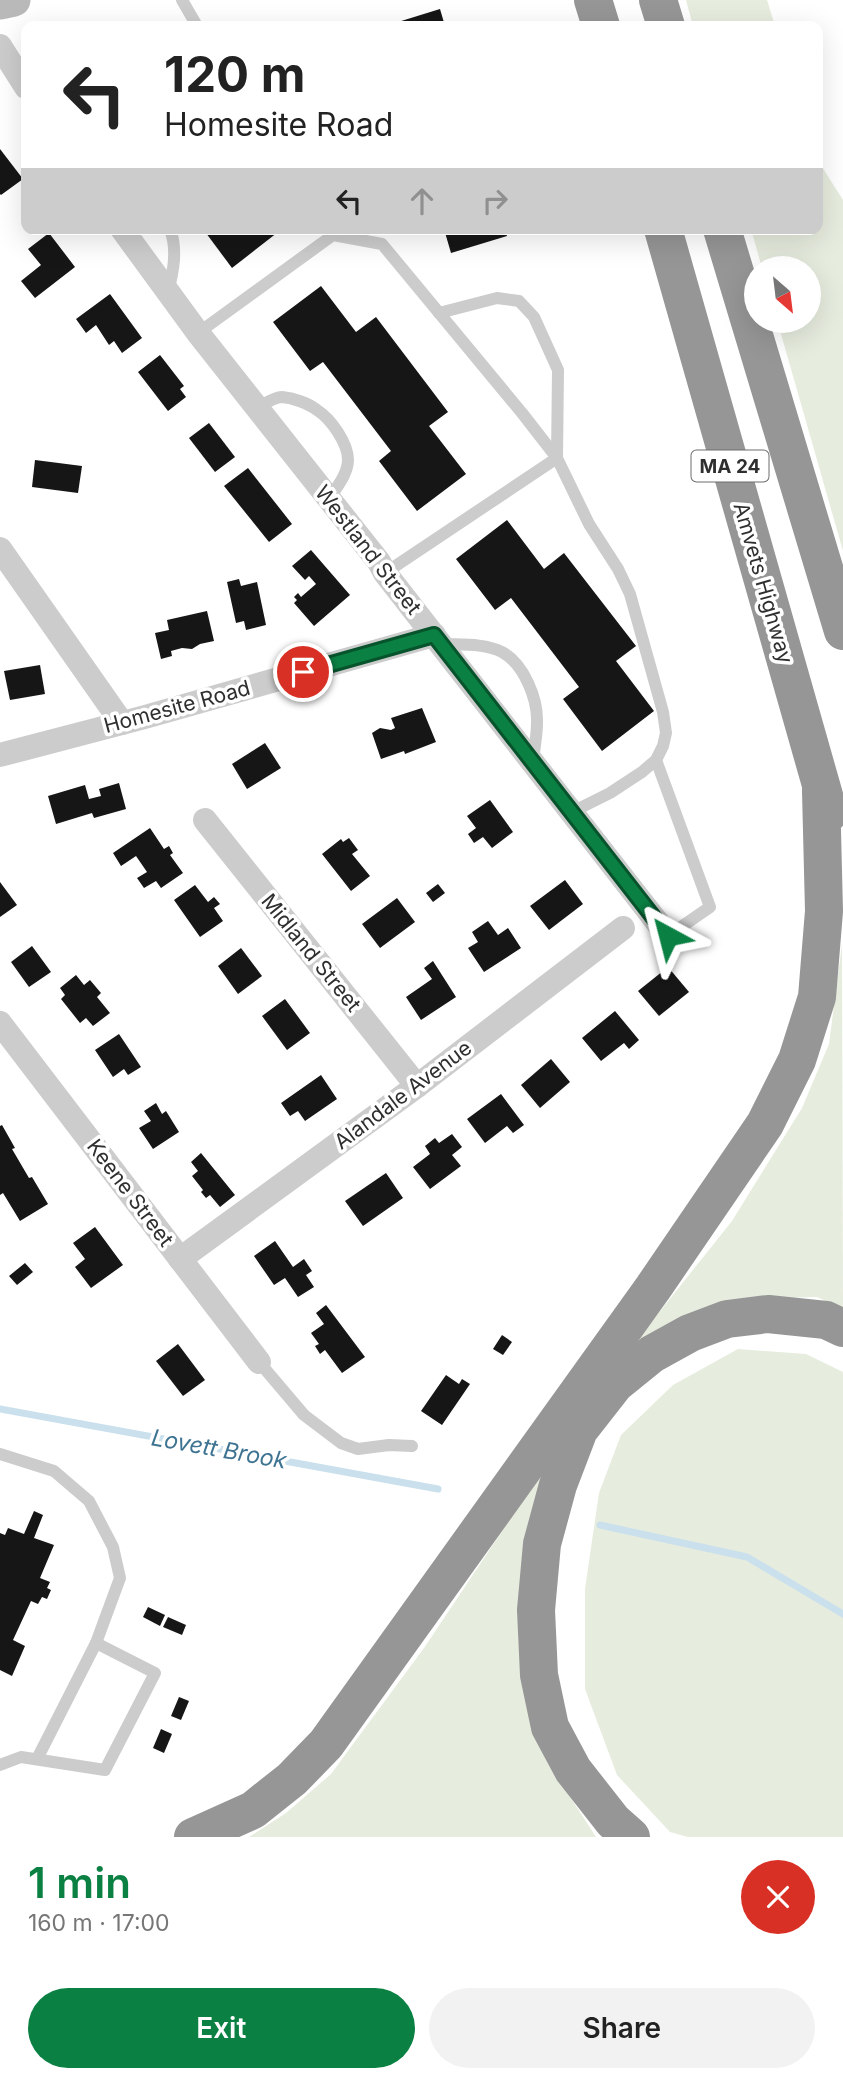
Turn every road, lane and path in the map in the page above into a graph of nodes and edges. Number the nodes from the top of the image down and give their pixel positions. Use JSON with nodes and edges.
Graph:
{"nodes":[{"id":1,"x":14,"y":0,"type":"edge"},
{"id":2,"x":182,"y":0,"type":"edge"},
{"id":3,"x":593,"y":0,"type":"edge"},
{"id":4,"x":658,"y":0,"type":"edge"},
{"id":5,"x":0,"y":3,"type":"edge"},
{"id":6,"x":194,"y":21,"type":"edge"},
{"id":7,"x":599,"y":21,"type":"edge"},
{"id":8,"x":664,"y":21,"type":"edge"},
{"id":9,"x":0,"y":46,"type":"edge"},
{"id":10,"x":21,"y":79,"type":"edge"},
{"id":11,"x":126,"y":235,"type":"edge"},
{"id":12,"x":172,"y":235,"type":"edge"},
{"id":13,"x":327,"y":235,"type":"edge"},
{"id":14,"x":367,"y":235,"type":"edge"},
{"id":15,"x":665,"y":235,"type":"edge"},
{"id":16,"x":724,"y":235,"type":"edge"},
{"id":17,"x":168,"y":293,"type":"junction"},
{"id":18,"x":439,"y":313,"type":"junction"},
{"id":19,"x":198,"y":333,"type":"junction"},
{"id":20,"x":257,"y":408,"type":"junction"},
{"id":21,"x":557,"y":458,"type":"junction"},
{"id":22,"x":330,"y":499,"type":"junction"},
{"id":23,"x":0,"y":549,"type":"edge"},
{"id":24,"x":385,"y":573,"type":"junction"},
{"id":25,"x":843,"y":631,"type":"edge"},
{"id":26,"x":438,"y":639,"type":"junction"},
{"id":27,"x":122,"y":723,"type":"junction"},
{"id":28,"x":0,"y":755,"type":"edge"},
{"id":29,"x":656,"y":760,"type":"junction"},
{"id":30,"x":533,"y":762,"type":"junction"},
{"id":31,"x":821,"y":791,"type":"junction"},
{"id":32,"x":572,"y":812,"type":"junction"},
{"id":33,"x":205,"y":820,"type":"dead end"},
{"id":34,"x":843,"y":855,"type":"edge"},
{"id":35,"x":623,"y":928,"type":"dead end"},
{"id":36,"x":668,"y":936,"type":"joint"},
{"id":37,"x":0,"y":1023,"type":"edge"},
{"id":38,"x":417,"y":1086,"type":"junction"},
{"id":39,"x":180,"y":1259,"type":"junction"},
{"id":40,"x":843,"y":1328,"type":"edge"},
{"id":41,"x":259,"y":1362,"type":"joint"},
{"id":42,"x":412,"y":1446,"type":"dead end"},
{"id":43,"x":0,"y":1454,"type":"edge"},
{"id":44,"x":96,"y":1643,"type":"junction"},
{"id":45,"x":0,"y":1754,"type":"edge"},
{"id":46,"x":21,"y":1757,"type":"junction"},
{"id":47,"x":37,"y":1759,"type":"junction"},
{"id":48,"x":0,"y":1765,"type":"edge"},
{"id":49,"x":192,"y":1837,"type":"edge"},
{"id":50,"x":631,"y":1837,"type":"edge"}],
"edges":[{"from":1,"to":5,"type":"main road"},
{"from":2,"to":6,"type":"lane"},
{"from":3,"to":7,"type":"highway"},
{"from":4,"to":8,"type":"highway"},
{"from":9,"to":10,"type":"street"},
{"from":11,"to":17,"type":"street","name":"Westland Street"},
{"from":12,"to":17,"type":"lane"},
{"from":13,"to":19,"type":"lane"},
{"from":14,"to":18,"type":"lane"},
{"from":15,"to":31,"type":"highway","name":"Amvets Highway","number":"MA 24"},
{"from":16,"to":25,"type":"highway","number":"MA 24"},
{"from":17,"to":19,"type":"street","name":"Westland Street"},
{"from":18,"to":21,"type":"lane"},
{"from":18,"to":21,"type":"lane"},
{"from":19,"to":20,"type":"street","name":"Westland Street"},
{"from":20,"to":22,"type":"street","name":"Westland Street"},
{"from":20,"to":22,"type":"lane"},
{"from":21,"to":24,"type":"lane"},
{"from":21,"to":29,"type":"lane"},
{"from":22,"to":24,"type":"street","name":"Westland Street"},
{"from":23,"to":27,"type":"street"},
{"from":24,"to":26,"type":"street","name":"Westland Street"},
{"from":26,"to":27,"type":"street","name":"Homesite Road"},
{"from":26,"to":30,"type":"street","name":"Westland Street"},
{"from":26,"to":30,"type":"lane"},
{"from":27,"to":28,"type":"street","name":"Homesite Road"},
{"from":29,"to":32,"type":"lane"},
{"from":29,"to":36,"type":"lane"},
{"from":30,"to":32,"type":"street","name":"Westland Street"},
{"from":31,"to":34,"type":"highway","name":"Amvets Highway","number":"MA 24"},
{"from":31,"to":49,"type":"highway"},
{"from":32,"to":36,"type":"street","name":"Westland Street"},
{"from":33,"to":38,"type":"street","name":"Midland Street"},
{"from":35,"to":38,"type":"street","name":"Alandale Avenue"},
{"from":37,"to":39,"type":"street","name":"Keene Street"},
{"from":38,"to":39,"type":"street","name":"Alandale Avenue"},
{"from":39,"to":41,"type":"street","name":"Keene Street"},
{"from":40,"to":50,"type":"highway"},
{"from":41,"to":42,"type":"lane"},
{"from":43,"to":44,"type":"lane"},
{"from":44,"to":47,"type":"lane"},
{"from":44,"to":47,"type":"lane"},
{"from":45,"to":46,"type":"lane"},
{"from":46,"to":47,"type":"lane"},
{"from":46,"to":48,"type":"lane"}]}
